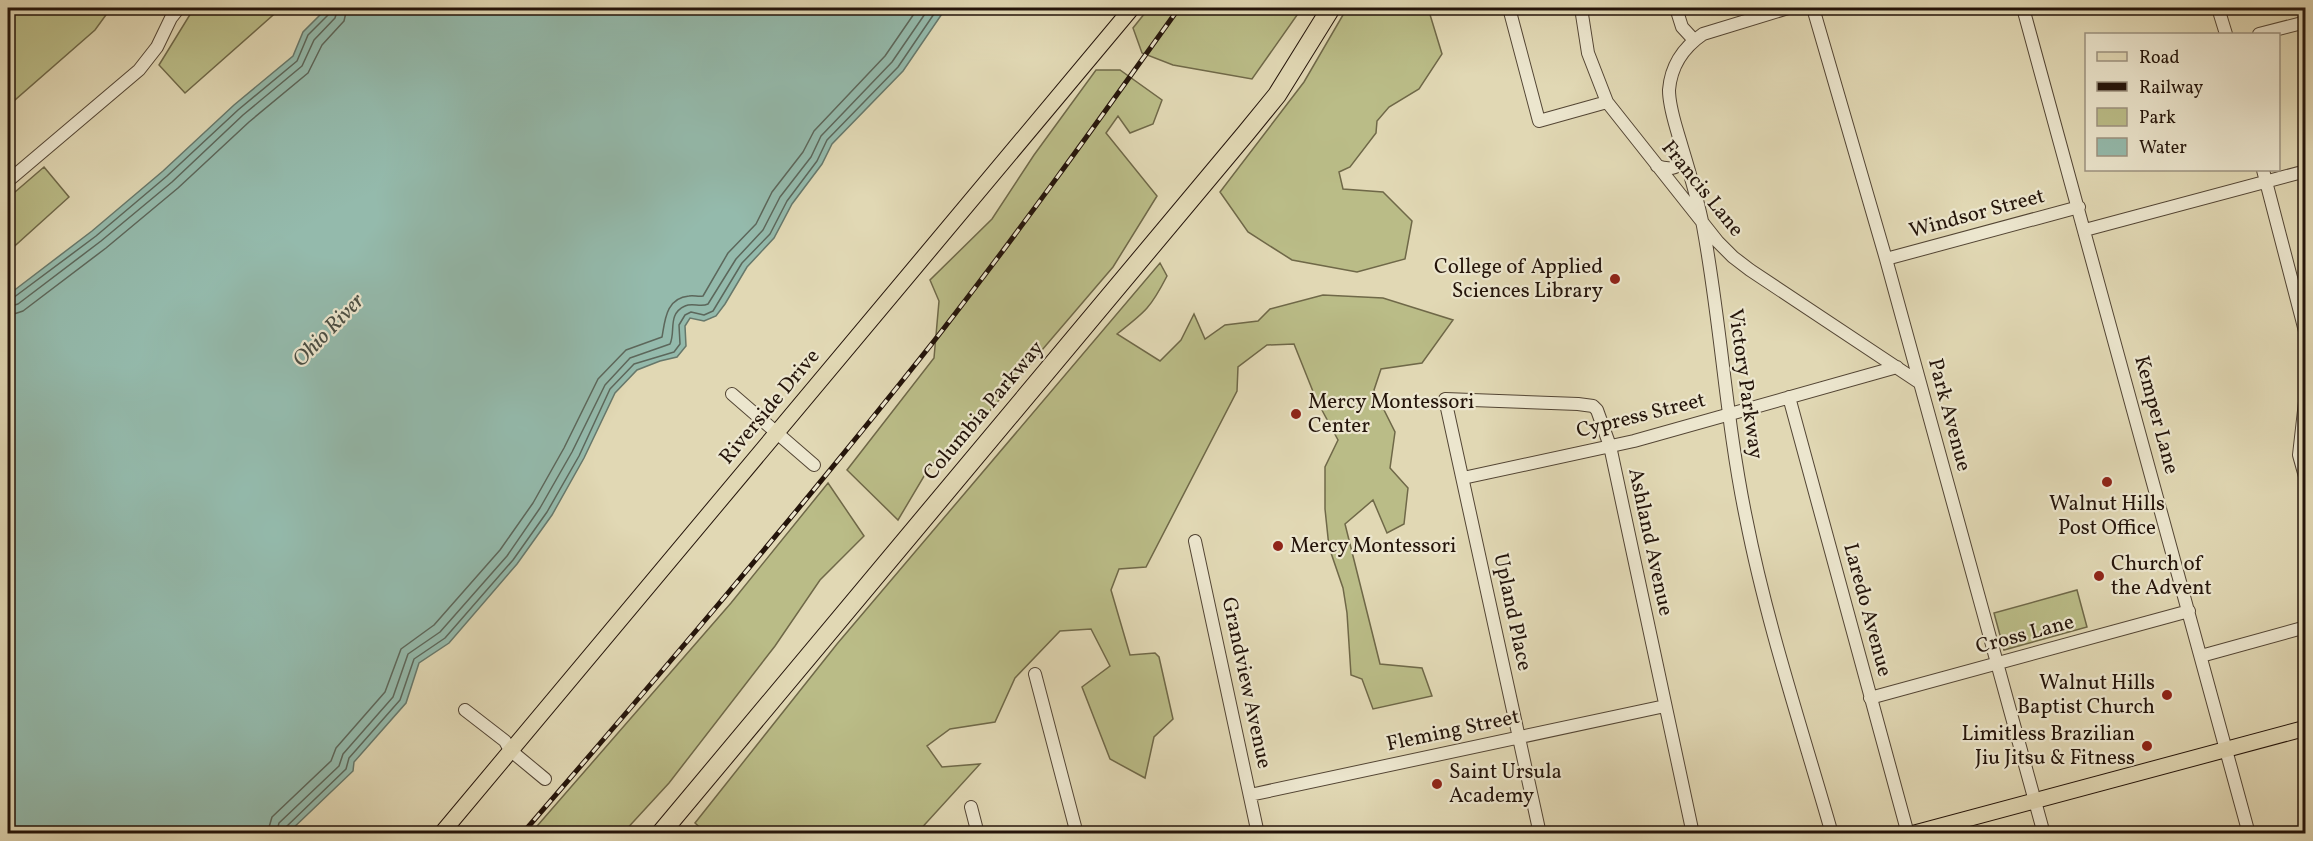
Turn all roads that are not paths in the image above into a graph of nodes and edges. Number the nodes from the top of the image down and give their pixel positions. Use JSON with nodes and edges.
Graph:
{"nodes":[{"id":1,"x":179,"y":8,"type":"edge"},
{"id":2,"x":1132,"y":8,"type":"edge"},
{"id":3,"x":1331,"y":8,"type":"edge"},
{"id":4,"x":1509,"y":8,"type":"edge"},
{"id":5,"x":1581,"y":8,"type":"edge"},
{"id":6,"x":1676,"y":8,"type":"edge"},
{"id":7,"x":1788,"y":8,"type":"edge"},
{"id":8,"x":1813,"y":8,"type":"edge"},
{"id":9,"x":2024,"y":8,"type":"edge"},
{"id":10,"x":2218,"y":8,"type":"edge"},
{"id":11,"x":2306,"y":22,"type":"edge"},
{"id":12,"x":2226,"y":33,"type":"edge"},
{"id":13,"x":2263,"y":33,"type":"edge"},
{"id":14,"x":1694,"y":40,"type":"junction"},
{"id":15,"x":1607,"y":102,"type":"junction"},
{"id":16,"x":1685,"y":160,"type":"junction"},
{"id":17,"x":1657,"y":166,"type":"junction"},
{"id":18,"x":2306,"y":171,"type":"edge"},
{"id":19,"x":2264,"y":176,"type":"edge"},
{"id":20,"x":8,"y":181,"type":"edge"},
{"id":21,"x":2079,"y":207,"type":"junction"},
{"id":22,"x":1703,"y":224,"type":"junction"},
{"id":23,"x":2085,"y":230,"type":"junction"},
{"id":24,"x":1886,"y":259,"type":"junction"},
{"id":25,"x":2306,"y":335,"type":"edge"},
{"id":26,"x":1897,"y":367,"type":"junction"},
{"id":27,"x":1920,"y":383,"type":"junction"},
{"id":28,"x":2306,"y":393,"type":"edge"},
{"id":29,"x":732,"y":394,"type":"dead end"},
{"id":30,"x":1789,"y":396,"type":"junction"},
{"id":31,"x":1445,"y":399,"type":"joint"},
{"id":32,"x":1729,"y":414,"type":"junction"},
{"id":33,"x":775,"y":432,"type":"junction"},
{"id":34,"x":1610,"y":446,"type":"junction"},
{"id":35,"x":814,"y":465,"type":"dead end"},
{"id":36,"x":1463,"y":478,"type":"junction"},
{"id":37,"x":2306,"y":480,"type":"edge"},
{"id":38,"x":1195,"y":541,"type":"dead end"},
{"id":39,"x":2189,"y":611,"type":"junction"},
{"id":40,"x":2306,"y":627,"type":"edge"},
{"id":41,"x":2201,"y":656,"type":"junction"},
{"id":42,"x":1996,"y":663,"type":"junction"},
{"id":43,"x":1035,"y":674,"type":"dead end"},
{"id":44,"x":1870,"y":698,"type":"junction"},
{"id":45,"x":1665,"y":706,"type":"junction"},
{"id":46,"x":465,"y":710,"type":"dead end"},
{"id":47,"x":2306,"y":728,"type":"edge"},
{"id":48,"x":1519,"y":736,"type":"junction"},
{"id":49,"x":2226,"y":748,"type":"junction"},
{"id":50,"x":510,"y":750,"type":"junction"},
{"id":51,"x":545,"y":779,"type":"dead end"},
{"id":52,"x":1250,"y":795,"type":"junction"},
{"id":53,"x":2034,"y":799,"type":"junction"},
{"id":54,"x":971,"y":807,"type":"dead end"},
{"id":55,"x":441,"y":834,"type":"edge"},
{"id":56,"x":660,"y":834,"type":"edge"},
{"id":57,"x":978,"y":834,"type":"edge"},
{"id":58,"x":1077,"y":834,"type":"edge"},
{"id":59,"x":1258,"y":834,"type":"edge"},
{"id":60,"x":1540,"y":834,"type":"edge"},
{"id":61,"x":1693,"y":834,"type":"edge"},
{"id":62,"x":1832,"y":834,"type":"edge"},
{"id":63,"x":1909,"y":834,"type":"edge"},
{"id":64,"x":2044,"y":834,"type":"edge"},
{"id":65,"x":2249,"y":834,"type":"edge"}],
"edges":[{"from":1,"to":20,"type":"street"},
{"from":2,"to":33,"type":"main road","name":"Riverside Drive"},
{"from":3,"to":56,"type":"highway","name":"Columbia Parkway"},
{"from":4,"to":15,"type":"street"},
{"from":5,"to":15,"type":"street","name":"Francis Lane"},
{"from":6,"to":14,"type":"street"},
{"from":7,"to":14,"type":"street","name":"Victory Parkway"},
{"from":8,"to":24,"type":"street","name":"Park Avenue"},
{"from":9,"to":21,"type":"street","name":"Kemper Lane"},
{"from":10,"to":12,"type":"street"},
{"from":11,"to":13,"type":"street"},
{"from":14,"to":16,"type":"street","name":"Victory Parkway"},
{"from":15,"to":17,"type":"street","name":"Francis Lane"},
{"from":16,"to":17,"type":"street"},
{"from":16,"to":22,"type":"street","name":"Victory Parkway"},
{"from":17,"to":22,"type":"street","name":"Francis Lane"},
{"from":18,"to":19,"type":"street"},
{"from":19,"to":23,"type":"street"},
{"from":19,"to":25,"type":"street"},
{"from":21,"to":23,"type":"street","name":"Kemper Lane"},
{"from":21,"to":24,"type":"street","name":"Windsor Street"},
{"from":22,"to":26,"type":"street","name":"Francis Lane"},
{"from":22,"to":32,"type":"street","name":"Victory Parkway"},
{"from":23,"to":39,"type":"street","name":"Kemper Lane"},
{"from":24,"to":27,"type":"street","name":"Park Avenue"},
{"from":26,"to":27,"type":"street","name":"Francis Lane"},
{"from":26,"to":30,"type":"street","name":"Cypress Street"},
{"from":27,"to":42,"type":"street","name":"Park Avenue"},
{"from":28,"to":37,"type":"street"},
{"from":29,"to":33,"type":"street"},
{"from":30,"to":32,"type":"street","name":"Cypress Street"},
{"from":30,"to":44,"type":"street","name":"Laredo Avenue"},
{"from":31,"to":34,"type":"street","name":"Ashland Avenue"},
{"from":31,"to":36,"type":"street","name":"Upland Place"},
{"from":32,"to":34,"type":"street","name":"Cypress Street"},
{"from":32,"to":62,"type":"street","name":"Victory Parkway"},
{"from":33,"to":35,"type":"street"},
{"from":33,"to":50,"type":"main road","name":"Riverside Drive"},
{"from":34,"to":36,"type":"street","name":"Cypress Street"},
{"from":34,"to":45,"type":"street","name":"Ashland Avenue"},
{"from":36,"to":48,"type":"street","name":"Upland Place"},
{"from":38,"to":52,"type":"street","name":"Grandview Avenue"},
{"from":39,"to":41,"type":"street","name":"Kemper Lane"},
{"from":39,"to":42,"type":"street","name":"Cross Lane"},
{"from":40,"to":41,"type":"street"},
{"from":41,"to":49,"type":"street","name":"Kemper Lane"},
{"from":42,"to":44,"type":"street","name":"Cross Lane"},
{"from":42,"to":53,"type":"street","name":"Park Avenue"},
{"from":43,"to":58,"type":"street"},
{"from":44,"to":63,"type":"street","name":"Laredo Avenue"},
{"from":45,"to":48,"type":"street","name":"Fleming Street"},
{"from":45,"to":61,"type":"street","name":"Ashland Avenue"},
{"from":46,"to":50,"type":"street"},
{"from":47,"to":49,"type":"main road"},
{"from":48,"to":52,"type":"street","name":"Fleming Street"},
{"from":48,"to":60,"type":"street","name":"Upland Place"},
{"from":49,"to":53,"type":"main road"},
{"from":49,"to":65,"type":"street","name":"Kemper Lane"},
{"from":50,"to":51,"type":"street"},
{"from":50,"to":55,"type":"main road","name":"Riverside Drive"},
{"from":52,"to":59,"type":"street","name":"Grandview Avenue"},
{"from":53,"to":63,"type":"main road"},
{"from":53,"to":64,"type":"street","name":"Park Avenue"},
{"from":54,"to":57,"type":"street"}]}
